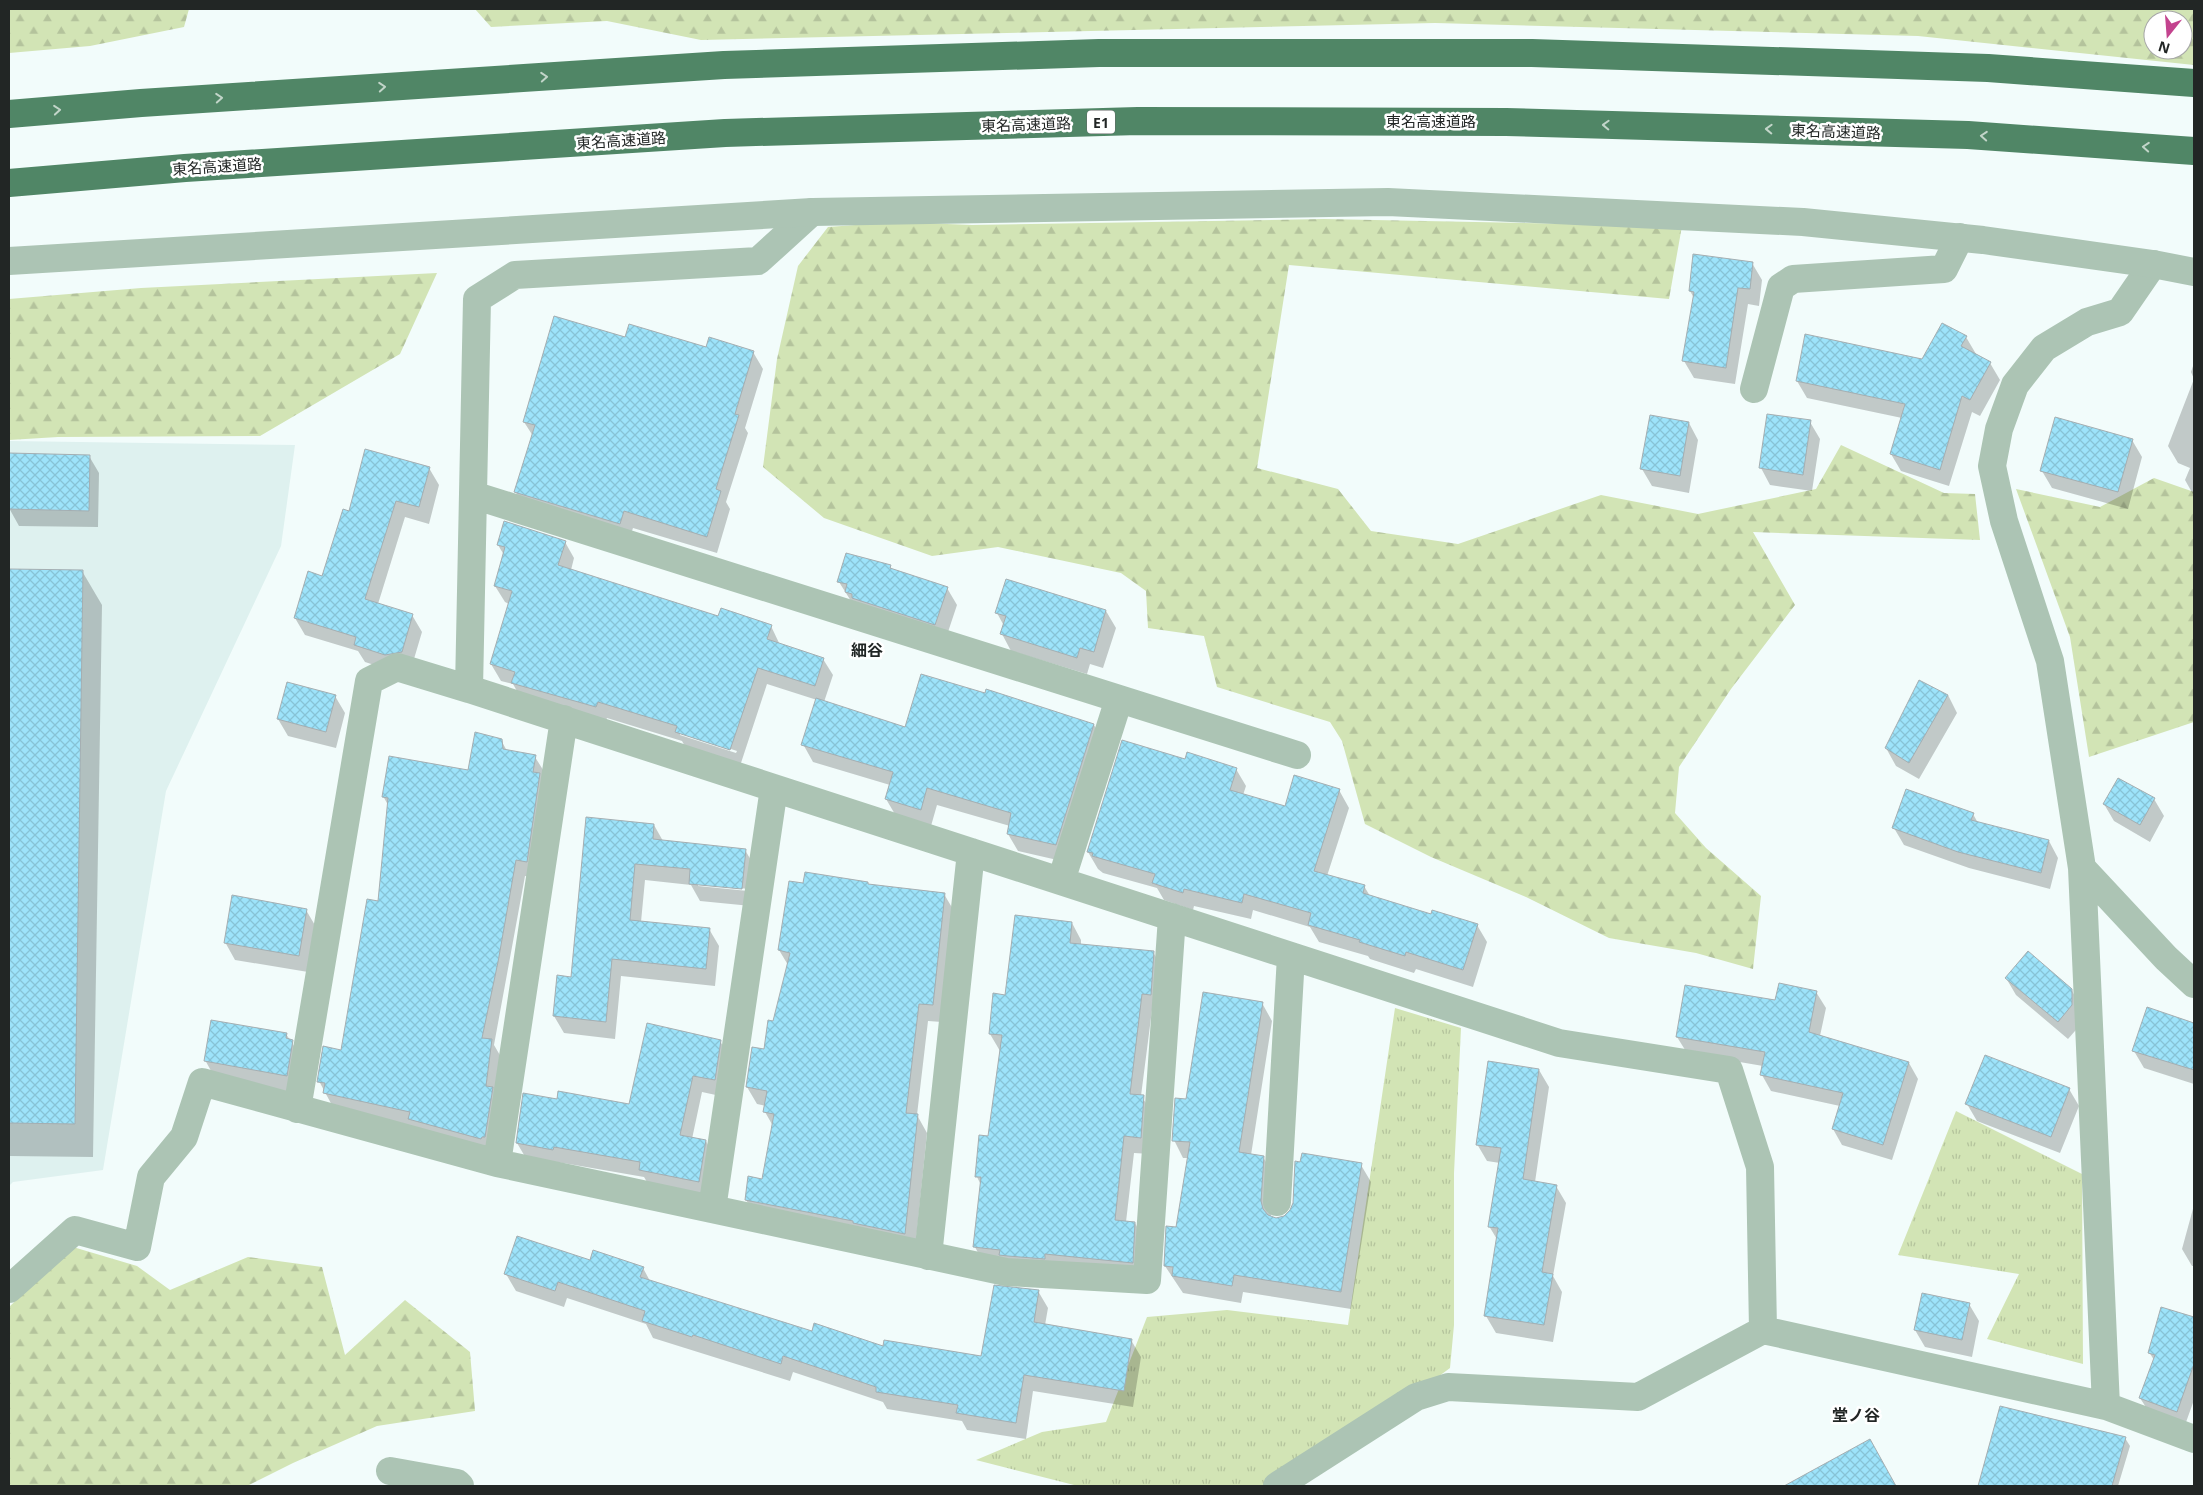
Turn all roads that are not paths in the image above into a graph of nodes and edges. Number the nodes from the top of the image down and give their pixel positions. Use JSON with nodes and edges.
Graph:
{"nodes":[{"id":1,"x":2194,"y":83,"type":"edge"},
{"id":2,"x":9,"y":114,"type":"edge"},
{"id":3,"x":2194,"y":151,"type":"edge"},
{"id":4,"x":9,"y":183,"type":"edge"},
{"id":5,"x":812,"y":212,"type":"junction"},
{"id":6,"x":1960,"y":237,"type":"junction"},
{"id":7,"x":9,"y":261,"type":"edge"},
{"id":8,"x":2153,"y":264,"type":"junction"},
{"id":9,"x":2194,"y":272,"type":"edge"},
{"id":10,"x":1754,"y":389,"type":"dead end"},
{"id":11,"x":473,"y":495,"type":"junction"},
{"id":12,"x":469,"y":689,"type":"junction"},
{"id":13,"x":1118,"y":699,"type":"junction"},
{"id":14,"x":564,"y":720,"type":"junction"},
{"id":15,"x":1297,"y":755,"type":"dead end"},
{"id":16,"x":774,"y":788,"type":"junction"},
{"id":17,"x":971,"y":852,"type":"junction"},
{"id":18,"x":2082,"y":868,"type":"junction"},
{"id":19,"x":1061,"y":881,"type":"junction"},
{"id":20,"x":1172,"y":917,"type":"junction"},
{"id":21,"x":1291,"y":956,"type":"junction"},
{"id":22,"x":2194,"y":984,"type":"edge"},
{"id":23,"x":297,"y":1109,"type":"junction"},
{"id":24,"x":496,"y":1163,"type":"junction"},
{"id":25,"x":1277,"y":1202,"type":"dead end"},
{"id":26,"x":712,"y":1209,"type":"junction"},
{"id":27,"x":928,"y":1256,"type":"junction"},
{"id":28,"x":9,"y":1289,"type":"edge"},
{"id":29,"x":1763,"y":1330,"type":"junction"},
{"id":30,"x":2106,"y":1406,"type":"junction"},
{"id":31,"x":2194,"y":1439,"type":"edge"},
{"id":32,"x":390,"y":1471,"type":"dead end"},
{"id":33,"x":460,"y":1486,"type":"edge"},
{"id":34,"x":1277,"y":1486,"type":"edge"}],
"edges":[{"from":2,"to":1,"type":"highway","one_way":true},
{"from":3,"to":4,"type":"highway","name":"東名高速道路","number":"E1","one_way":true},
{"from":5,"to":6,"type":"street"},
{"from":5,"to":7,"type":"street"},
{"from":5,"to":11,"type":"street"},
{"from":6,"to":8,"type":"street"},
{"from":6,"to":10,"type":"street"},
{"from":8,"to":9,"type":"street"},
{"from":8,"to":18,"type":"street"},
{"from":11,"to":12,"type":"street"},
{"from":11,"to":13,"type":"street"},
{"from":12,"to":14,"type":"street"},
{"from":12,"to":23,"type":"street"},
{"from":13,"to":15,"type":"street"},
{"from":13,"to":19,"type":"street"},
{"from":14,"to":16,"type":"street"},
{"from":14,"to":24,"type":"street"},
{"from":16,"to":17,"type":"street"},
{"from":16,"to":26,"type":"street"},
{"from":17,"to":19,"type":"street"},
{"from":17,"to":27,"type":"street"},
{"from":18,"to":22,"type":"street"},
{"from":18,"to":30,"type":"street"},
{"from":19,"to":20,"type":"street"},
{"from":20,"to":21,"type":"street"},
{"from":20,"to":27,"type":"street"},
{"from":21,"to":25,"type":"street"},
{"from":21,"to":29,"type":"street"},
{"from":23,"to":24,"type":"street"},
{"from":23,"to":28,"type":"street"},
{"from":24,"to":26,"type":"street"},
{"from":26,"to":27,"type":"street"},
{"from":29,"to":30,"type":"street"},
{"from":29,"to":34,"type":"street"},
{"from":30,"to":31,"type":"street"},
{"from":32,"to":33,"type":"street"}]}
